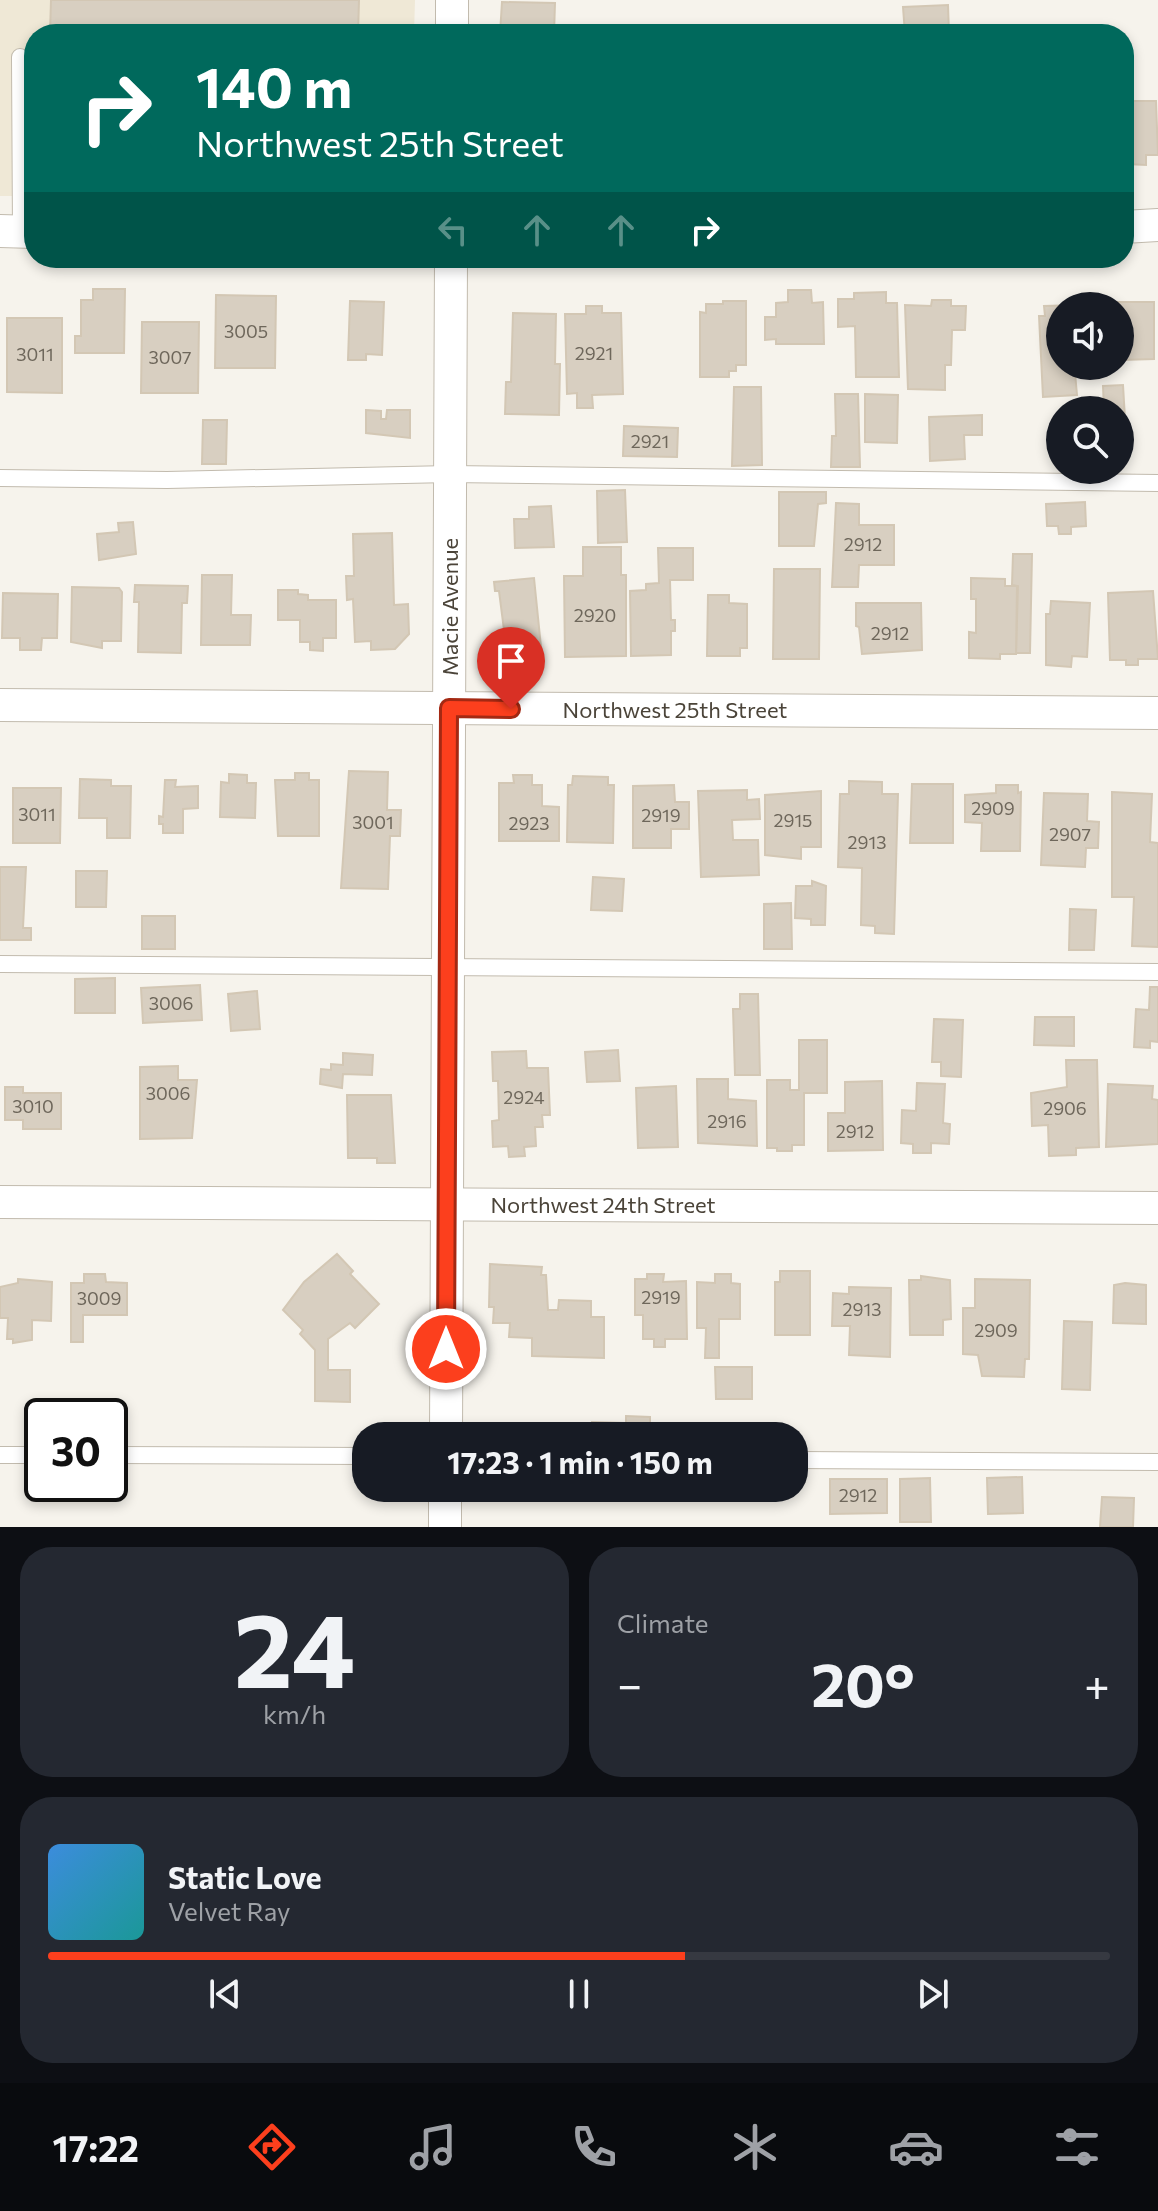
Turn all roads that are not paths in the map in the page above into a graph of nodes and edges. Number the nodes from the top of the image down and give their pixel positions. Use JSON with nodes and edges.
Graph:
{"nodes":[{"id":1,"x":452,"y":0,"type":"edge"},
{"id":2,"x":452,"y":24,"type":"edge"},
{"id":3,"x":20,"y":57,"type":"dead end"},
{"id":4,"x":1158,"y":225,"type":"edge"},
{"id":5,"x":1134,"y":226,"type":"edge"},
{"id":6,"x":18,"y":232,"type":"edge"},
{"id":7,"x":451,"y":268,"type":"edge"},
{"id":8,"x":450,"y":474,"type":"junction"},
{"id":9,"x":0,"y":478,"type":"edge"},
{"id":10,"x":1158,"y":483,"type":"edge"},
{"id":11,"x":0,"y":705,"type":"edge"},
{"id":12,"x":449,"y":708,"type":"junction"},
{"id":13,"x":1158,"y":713,"type":"edge"},
{"id":14,"x":0,"y":964,"type":"edge"},
{"id":15,"x":448,"y":970,"type":"junction"},
{"id":16,"x":1158,"y":972,"type":"edge"},
{"id":17,"x":0,"y":1202,"type":"edge"},
{"id":18,"x":447,"y":1204,"type":"junction"},
{"id":19,"x":1158,"y":1208,"type":"edge"},
{"id":20,"x":446,"y":1422,"type":"edge"},
{"id":21,"x":0,"y":1455,"type":"edge"},
{"id":22,"x":24,"y":1455,"type":"edge"},
{"id":23,"x":128,"y":1455,"type":"edge"},
{"id":24,"x":352,"y":1456,"type":"edge"},
{"id":25,"x":808,"y":1460,"type":"edge"},
{"id":26,"x":1158,"y":1462,"type":"edge"},
{"id":27,"x":445,"y":1502,"type":"edge"},
{"id":28,"x":445,"y":1527,"type":"edge"}],
"edges":[{"from":1,"to":2,"type":"street"},
{"from":3,"to":6,"type":"lane"},
{"from":4,"to":5,"type":"street"},
{"from":7,"to":8,"type":"street","name":"Macie Avenue"},
{"from":8,"to":9,"type":"lane"},
{"from":8,"to":10,"type":"lane"},
{"from":8,"to":12,"type":"street","name":"Macie Avenue"},
{"from":11,"to":12,"type":"street","name":"Northwest 25th Street"},
{"from":12,"to":13,"type":"street","name":"Northwest 25th Street"},
{"from":12,"to":15,"type":"street","name":"Macie Avenue"},
{"from":14,"to":15,"type":"lane"},
{"from":15,"to":16,"type":"lane"},
{"from":15,"to":18,"type":"street","name":"Macie Avenue"},
{"from":17,"to":18,"type":"street","name":"Northwest 24th Street"},
{"from":18,"to":19,"type":"street","name":"Northwest 24th Street"},
{"from":18,"to":20,"type":"street","name":"Macie Avenue"},
{"from":21,"to":22,"type":"lane"},
{"from":23,"to":24,"type":"lane"},
{"from":25,"to":26,"type":"lane"},
{"from":27,"to":28,"type":"street"}]}
